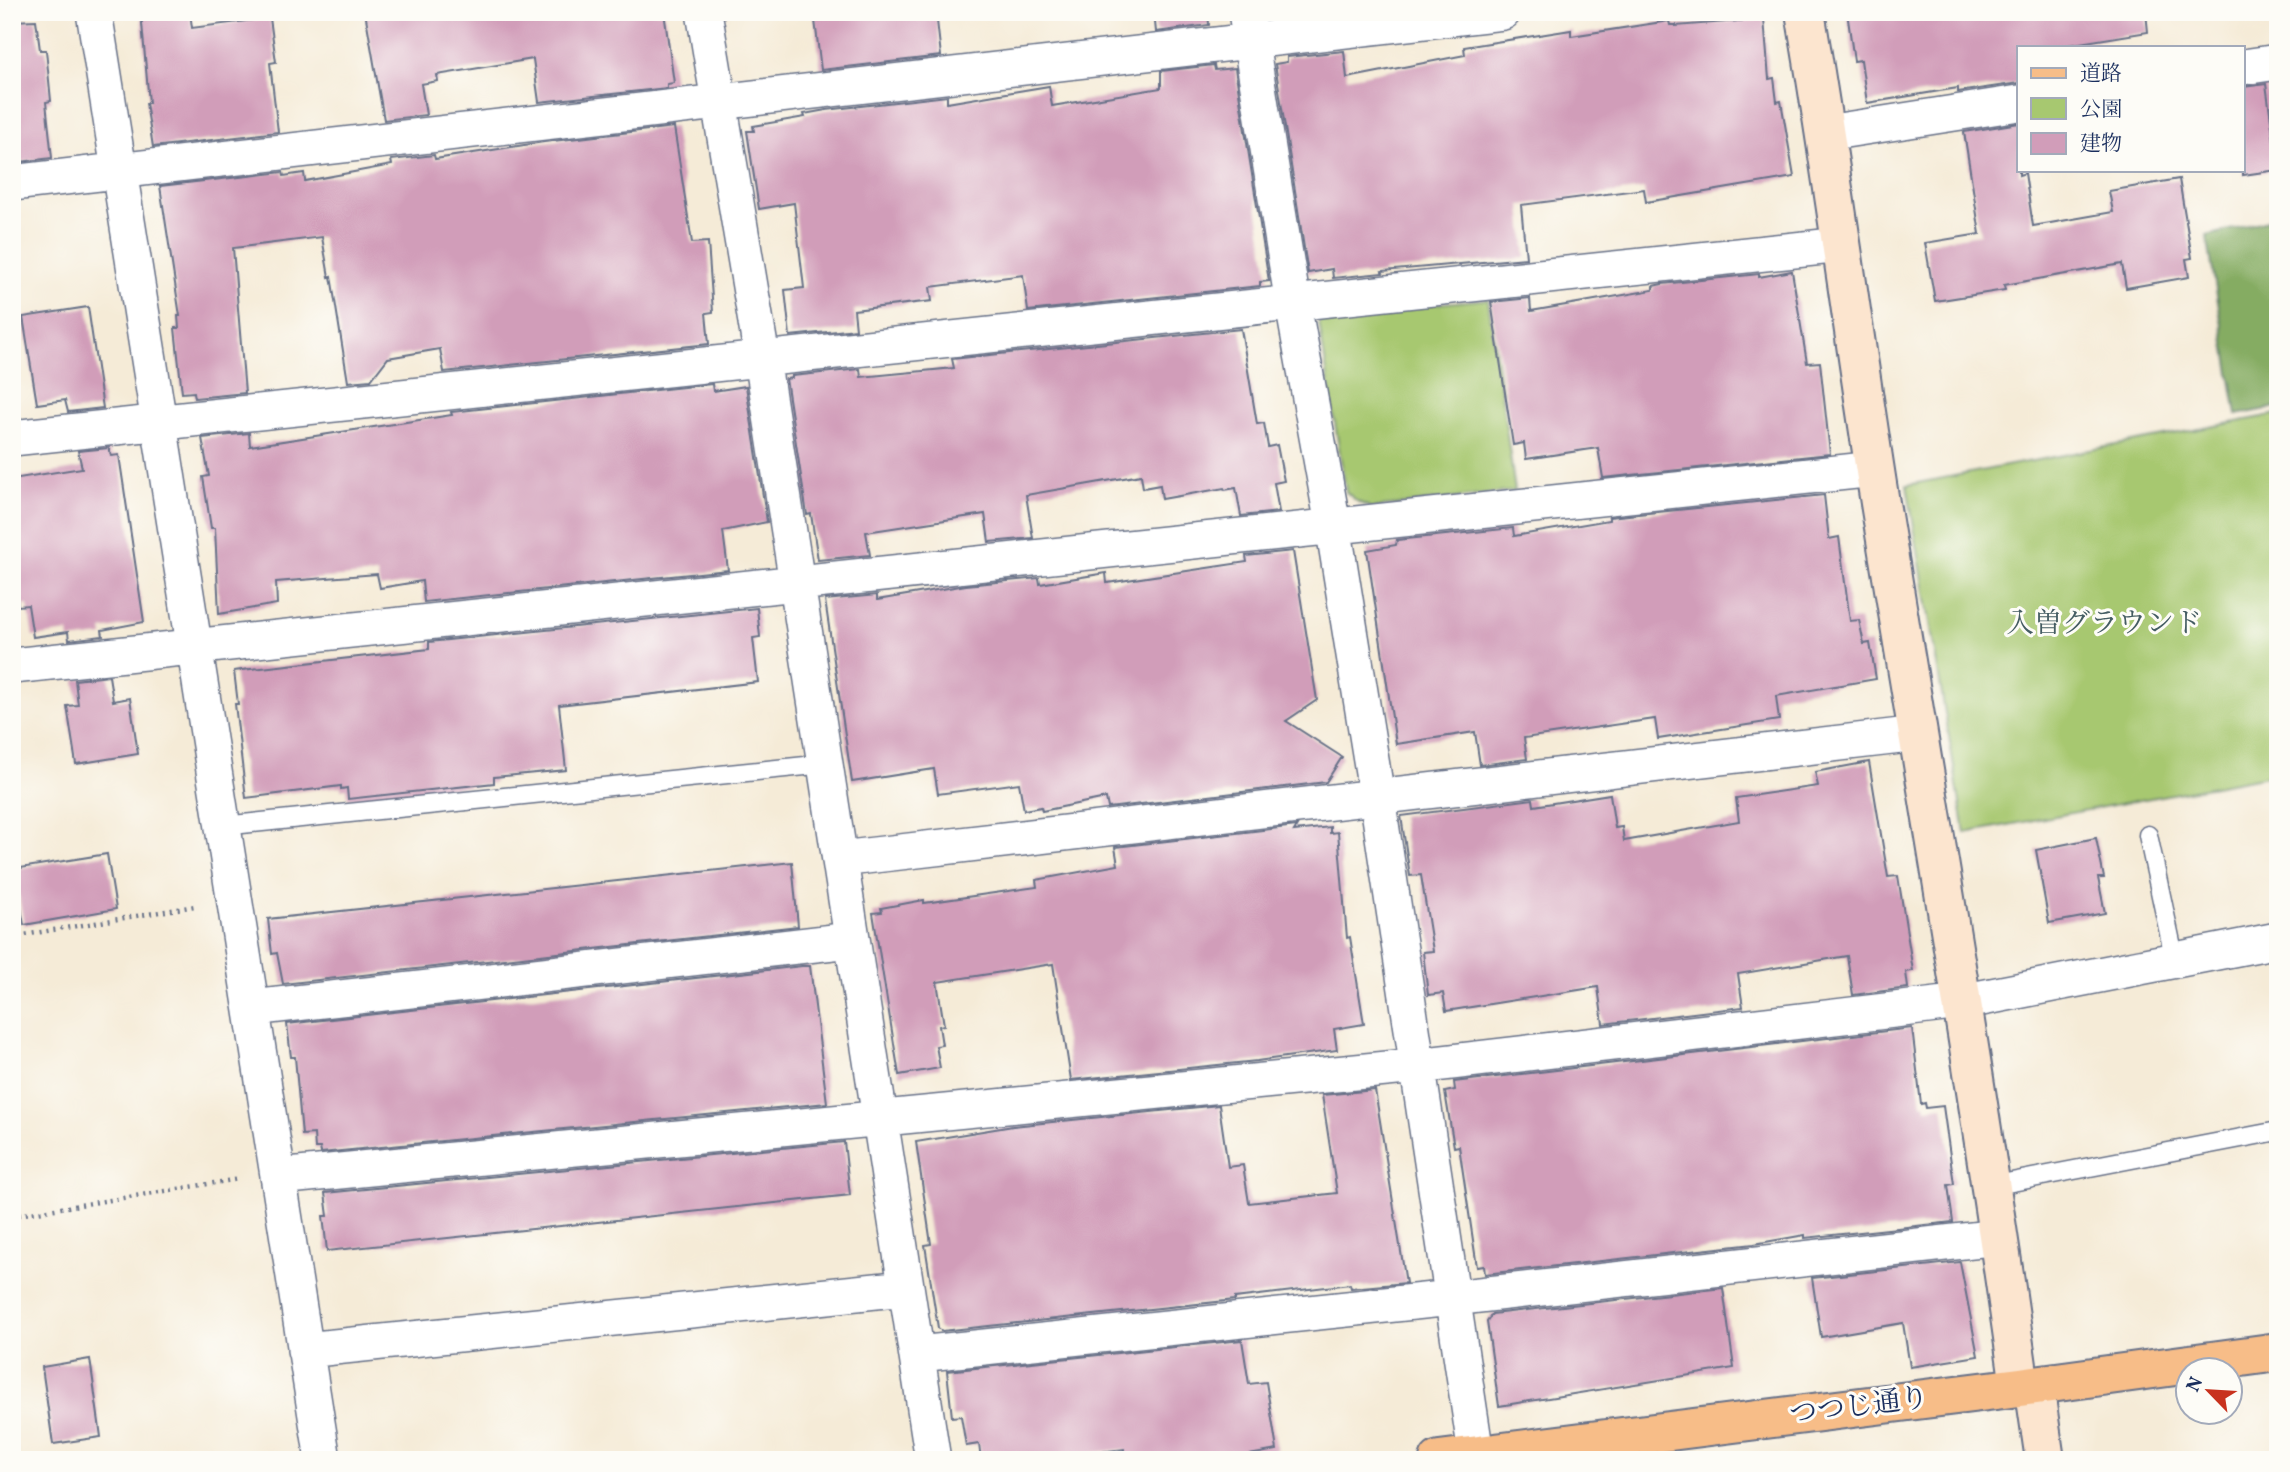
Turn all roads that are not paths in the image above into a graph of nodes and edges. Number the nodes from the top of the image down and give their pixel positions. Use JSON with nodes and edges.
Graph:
{"nodes":[{"id":1,"x":94,"y":12,"type":"edge"},
{"id":2,"x":704,"y":12,"type":"edge"},
{"id":3,"x":1503,"y":12,"type":"edge"},
{"id":4,"x":1805,"y":12,"type":"edge"},
{"id":5,"x":1248,"y":27,"type":"edge"},
{"id":6,"x":2278,"y":62,"type":"edge"},
{"id":7,"x":2244,"y":67,"type":"edge"},
{"id":8,"x":720,"y":101,"type":"junction"},
{"id":9,"x":2017,"y":103,"type":"edge"},
{"id":10,"x":1826,"y":133,"type":"junction"},
{"id":11,"x":119,"y":171,"type":"junction"},
{"id":12,"x":12,"y":183,"type":"edge"},
{"id":13,"x":1842,"y":245,"type":"junction"},
{"id":14,"x":1293,"y":304,"type":"junction"},
{"id":15,"x":762,"y":358,"type":"junction"},
{"id":16,"x":159,"y":422,"type":"junction"},
{"id":17,"x":12,"y":438,"type":"edge"},
{"id":18,"x":1875,"y":469,"type":"junction"},
{"id":19,"x":1333,"y":525,"type":"junction"},
{"id":20,"x":795,"y":583,"type":"junction"},
{"id":21,"x":194,"y":647,"type":"junction"},
{"id":22,"x":12,"y":666,"type":"edge"},
{"id":23,"x":1918,"y":734,"type":"junction"},
{"id":24,"x":825,"y":764,"type":"junction"},
{"id":25,"x":1377,"y":797,"type":"junction"},
{"id":26,"x":223,"y":826,"type":"junction"},
{"id":27,"x":2147,"y":835,"type":"dead end"},
{"id":28,"x":840,"y":859,"type":"junction"},
{"id":29,"x":851,"y":940,"type":"junction"},
{"id":30,"x":2278,"y":940,"type":"edge"},
{"id":31,"x":2175,"y":961,"type":"junction"},
{"id":32,"x":1961,"y":1002,"type":"junction"},
{"id":33,"x":252,"y":1008,"type":"junction"},
{"id":34,"x":1417,"y":1066,"type":"junction"},
{"id":35,"x":881,"y":1118,"type":"junction"},
{"id":36,"x":2278,"y":1131,"type":"edge"},
{"id":37,"x":278,"y":1175,"type":"junction"},
{"id":38,"x":1991,"y":1186,"type":"junction"},
{"id":39,"x":1999,"y":1237,"type":"junction"},
{"id":40,"x":905,"y":1288,"type":"junction"},
{"id":41,"x":1452,"y":1298,"type":"junction"},
{"id":42,"x":305,"y":1350,"type":"junction"},
{"id":43,"x":2278,"y":1352,"type":"edge"},
{"id":44,"x":918,"y":1354,"type":"junction"},
{"id":45,"x":2027,"y":1386,"type":"junction"},
{"id":46,"x":1457,"y":1457,"type":"edge"},
{"id":47,"x":323,"y":1460,"type":"edge"},
{"id":48,"x":933,"y":1460,"type":"edge"},
{"id":49,"x":2045,"y":1460,"type":"edge"}],
"edges":[{"from":1,"to":11,"type":"street"},
{"from":2,"to":8,"type":"street"},
{"from":3,"to":5,"type":"street"},
{"from":4,"to":10,"type":"street"},
{"from":5,"to":8,"type":"street"},
{"from":5,"to":14,"type":"street"},
{"from":6,"to":7,"type":"street"},
{"from":8,"to":11,"type":"street"},
{"from":8,"to":15,"type":"street"},
{"from":9,"to":10,"type":"street"},
{"from":10,"to":13,"type":"street"},
{"from":11,"to":12,"type":"street"},
{"from":11,"to":16,"type":"street"},
{"from":13,"to":14,"type":"street"},
{"from":13,"to":18,"type":"street"},
{"from":14,"to":15,"type":"street"},
{"from":14,"to":19,"type":"street"},
{"from":15,"to":16,"type":"street"},
{"from":15,"to":20,"type":"street"},
{"from":16,"to":17,"type":"street"},
{"from":16,"to":21,"type":"street"},
{"from":18,"to":19,"type":"street"},
{"from":18,"to":23,"type":"street"},
{"from":19,"to":20,"type":"street"},
{"from":19,"to":25,"type":"street"},
{"from":20,"to":21,"type":"street"},
{"from":20,"to":24,"type":"street"},
{"from":21,"to":22,"type":"street"},
{"from":21,"to":26,"type":"street"},
{"from":23,"to":25,"type":"street"},
{"from":23,"to":32,"type":"street"},
{"from":24,"to":26,"type":"lane"},
{"from":24,"to":28,"type":"street"},
{"from":25,"to":28,"type":"street"},
{"from":25,"to":34,"type":"street"},
{"from":26,"to":33,"type":"street"},
{"from":27,"to":31,"type":"lane"},
{"from":28,"to":29,"type":"street"},
{"from":29,"to":33,"type":"street"},
{"from":29,"to":35,"type":"street"},
{"from":30,"to":31,"type":"street"},
{"from":31,"to":32,"type":"street"},
{"from":32,"to":34,"type":"street"},
{"from":32,"to":38,"type":"street"},
{"from":33,"to":37,"type":"street"},
{"from":34,"to":35,"type":"street"},
{"from":34,"to":41,"type":"street"},
{"from":35,"to":37,"type":"street"},
{"from":35,"to":40,"type":"street"},
{"from":36,"to":38,"type":"lane"},
{"from":37,"to":42,"type":"street"},
{"from":38,"to":39,"type":"street"},
{"from":39,"to":41,"type":"street"},
{"from":39,"to":45,"type":"street"},
{"from":40,"to":42,"type":"street"},
{"from":40,"to":44,"type":"street"},
{"from":41,"to":44,"type":"street"},
{"from":41,"to":46,"type":"street"},
{"from":42,"to":47,"type":"street"},
{"from":43,"to":45,"type":"main road","name":"つつじ通り"},
{"from":44,"to":48,"type":"street"},
{"from":45,"to":46,"type":"main road","name":"つつじ通り"},
{"from":45,"to":49,"type":"street"}]}
